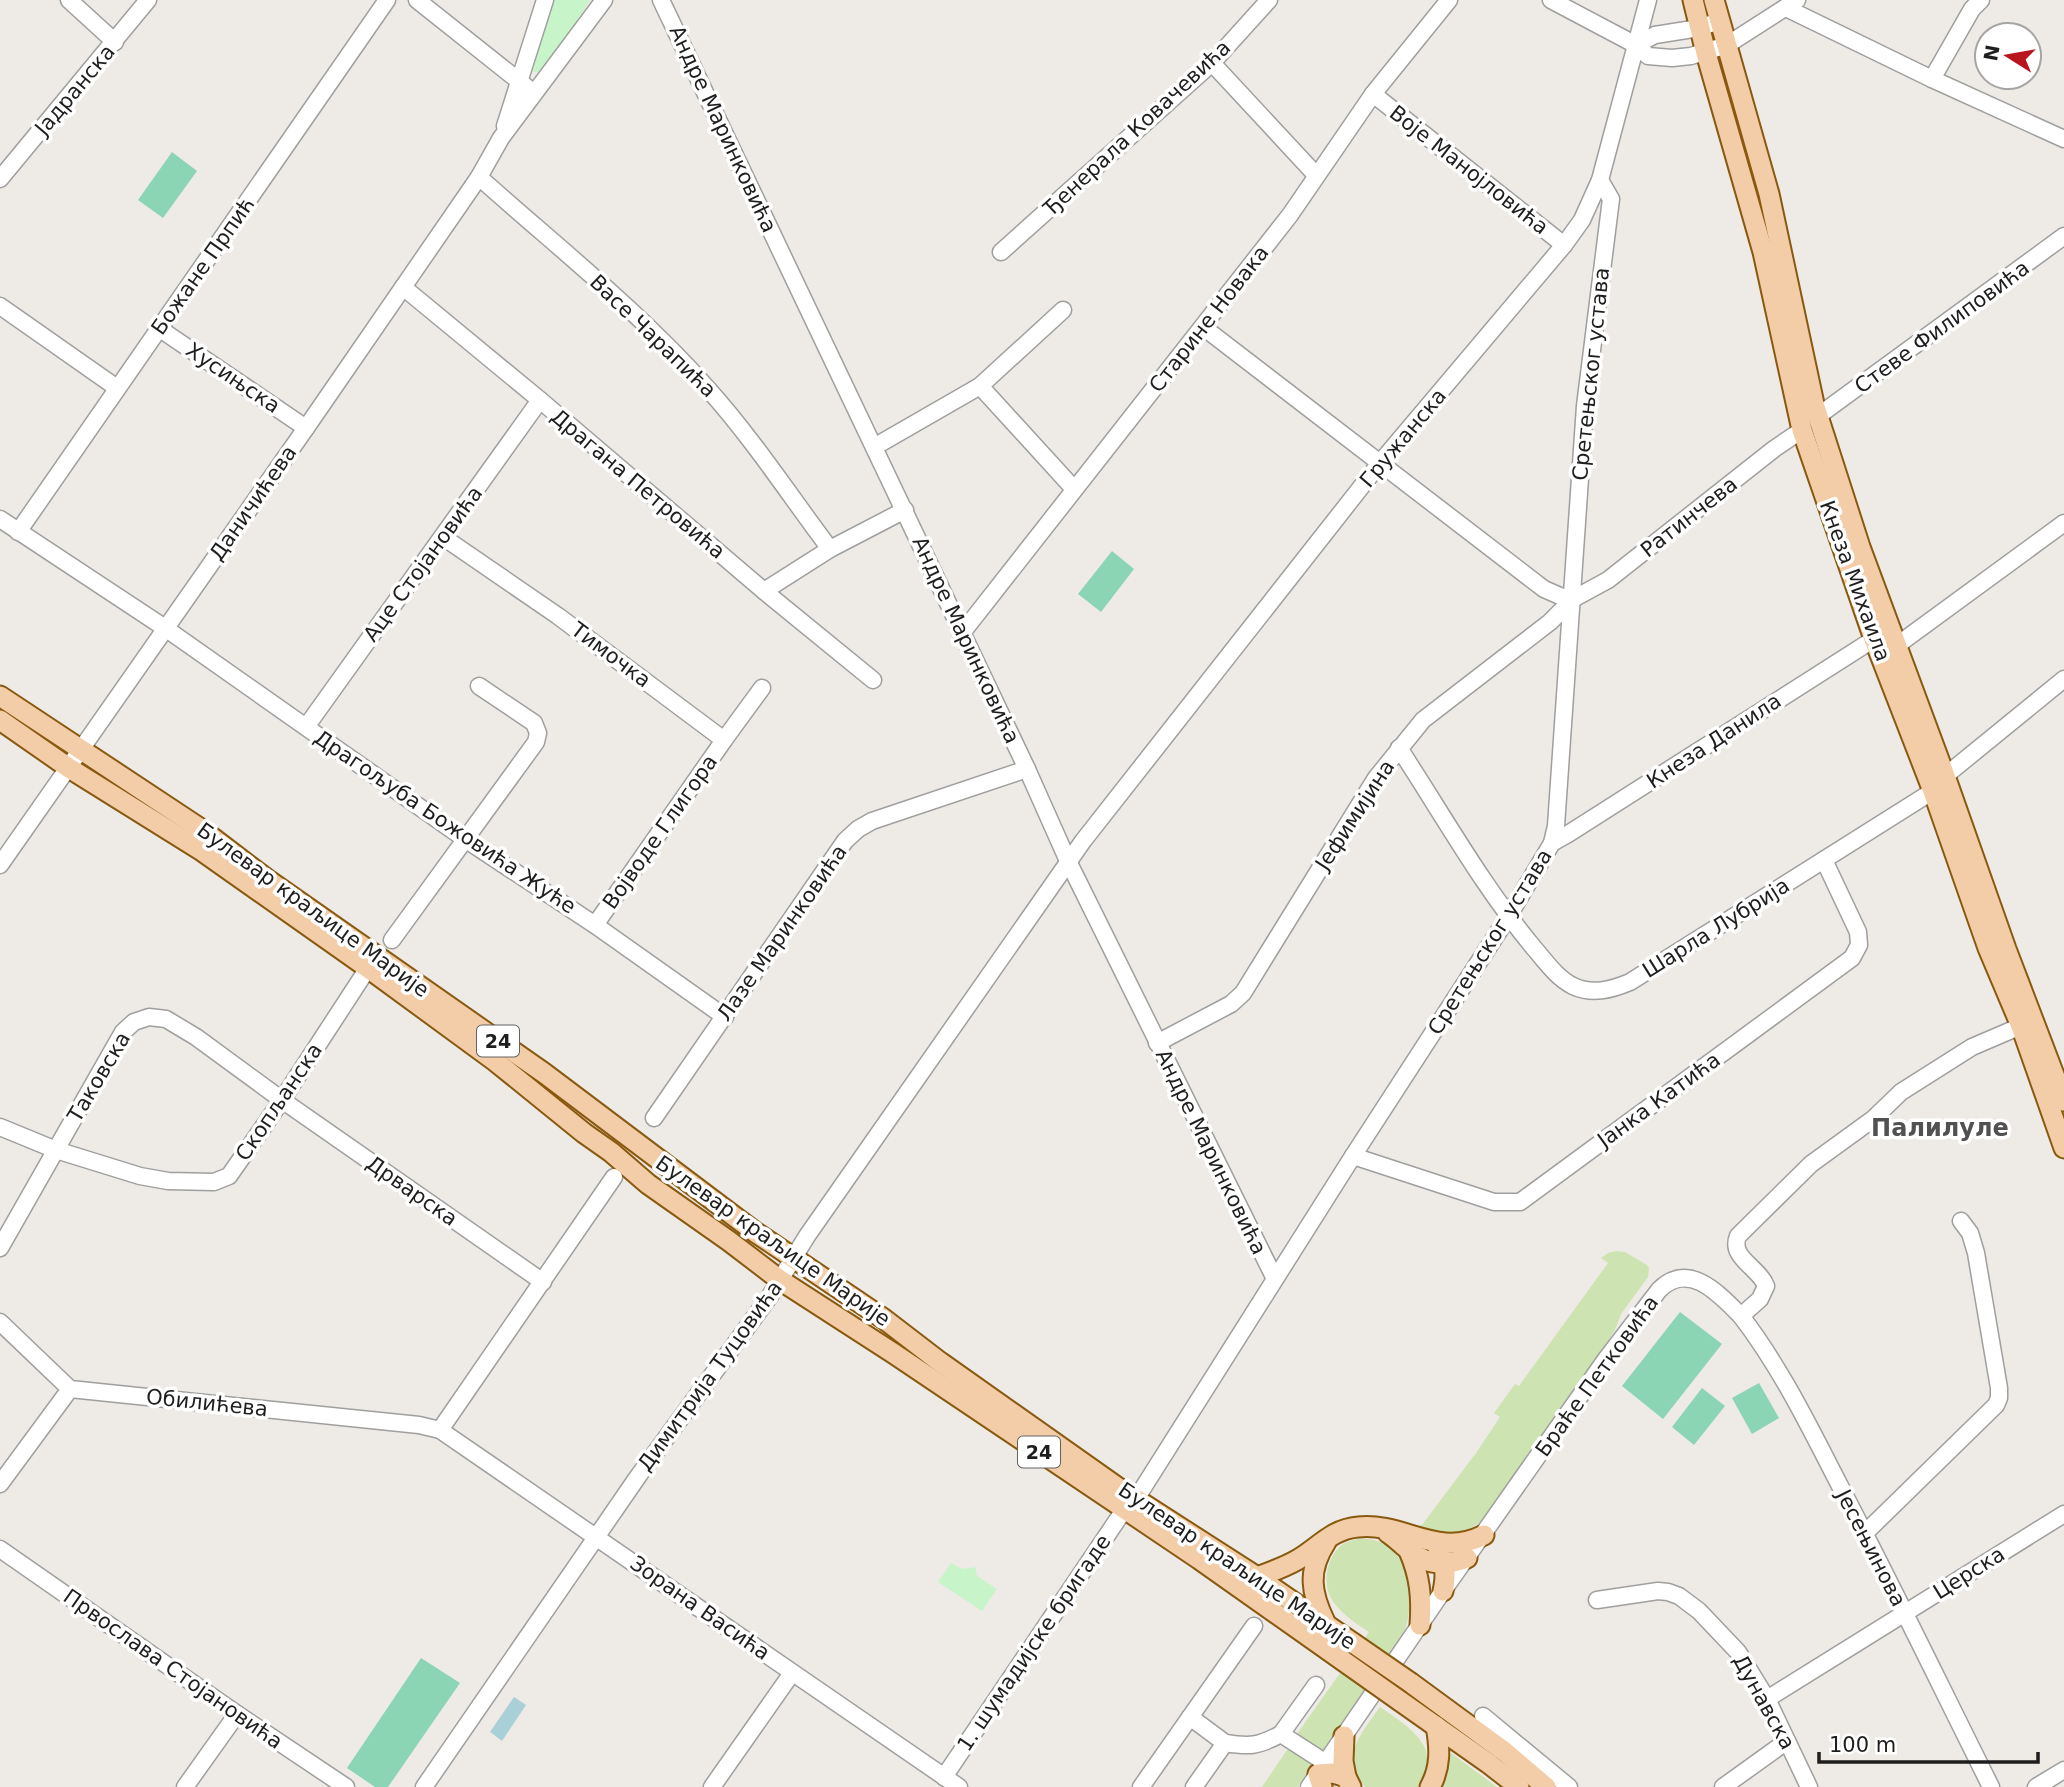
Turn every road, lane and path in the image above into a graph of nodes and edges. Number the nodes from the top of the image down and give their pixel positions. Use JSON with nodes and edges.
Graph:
{"nodes":[{"id":1,"x":69,"y":0,"type":"edge"},
{"id":2,"x":148,"y":0,"type":"edge"},
{"id":3,"x":387,"y":0,"type":"edge"},
{"id":4,"x":417,"y":0,"type":"edge"},
{"id":5,"x":545,"y":0,"type":"edge"},
{"id":6,"x":604,"y":0,"type":"edge"},
{"id":7,"x":662,"y":0,"type":"edge"},
{"id":8,"x":1269,"y":0,"type":"edge"},
{"id":9,"x":1449,"y":0,"type":"edge"},
{"id":10,"x":1551,"y":0,"type":"edge"},
{"id":11,"x":1648,"y":0,"type":"edge"},
{"id":12,"x":1693,"y":0,"type":"edge"},
{"id":13,"x":1714,"y":0,"type":"edge"},
{"id":14,"x":1981,"y":0,"type":"edge"},
{"id":15,"x":1791,"y":4,"type":"edge"},
{"id":16,"x":1719,"y":21,"type":"junction"},
{"id":17,"x":1699,"y":28,"type":"junction"},
{"id":18,"x":115,"y":42,"type":"junction"},
{"id":19,"x":1636,"y":45,"type":"junction"},
{"id":20,"x":1727,"y":46,"type":"junction"},
{"id":21,"x":1706,"y":53,"type":"junction"},
{"id":22,"x":1212,"y":63,"type":"junction"},
{"id":23,"x":1932,"y":79,"type":"junction"},
{"id":24,"x":520,"y":80,"type":"junction"},
{"id":25,"x":534,"y":93,"type":"junction"},
{"id":26,"x":1373,"y":94,"type":"junction"},
{"id":27,"x":501,"y":138,"type":"junction"},
{"id":28,"x":2064,"y":139,"type":"edge"},
{"id":29,"x":1316,"y":175,"type":"junction"},
{"id":30,"x":479,"y":177,"type":"junction"},
{"id":31,"x":0,"y":179,"type":"edge"},
{"id":32,"x":1600,"y":180,"type":"junction"},
{"id":33,"x":2064,"y":236,"type":"edge"},
{"id":34,"x":1564,"y":245,"type":"junction"},
{"id":35,"x":1002,"y":252,"type":"dead end"},
{"id":36,"x":403,"y":287,"type":"junction"},
{"id":37,"x":0,"y":306,"type":"edge"},
{"id":38,"x":1063,"y":310,"type":"dead end"},
{"id":39,"x":1202,"y":327,"type":"junction"},
{"id":40,"x":160,"y":329,"type":"junction"},
{"id":41,"x":980,"y":386,"type":"junction"},
{"id":42,"x":117,"y":388,"type":"junction"},
{"id":43,"x":540,"y":400,"type":"junction"},
{"id":44,"x":1818,"y":415,"type":"junction"},
{"id":45,"x":306,"y":428,"type":"junction"},
{"id":46,"x":1802,"y":430,"type":"junction"},
{"id":47,"x":874,"y":447,"type":"junction"},
{"id":48,"x":1380,"y":463,"type":"junction"},
{"id":49,"x":1074,"y":489,"type":"junction"},
{"id":50,"x":905,"y":510,"type":"junction"},
{"id":51,"x":0,"y":519,"type":"edge"},
{"id":52,"x":2064,"y":523,"type":"edge"},
{"id":53,"x":18,"y":532,"type":"junction"},
{"id":54,"x":443,"y":537,"type":"junction"},
{"id":55,"x":830,"y":549,"type":"junction"},
{"id":56,"x":764,"y":591,"type":"junction"},
{"id":57,"x":1573,"y":598,"type":"junction"},
{"id":58,"x":165,"y":628,"type":"junction"},
{"id":59,"x":962,"y":633,"type":"junction"},
{"id":60,"x":1874,"y":639,"type":"junction"},
{"id":61,"x":1896,"y":646,"type":"junction"},
{"id":62,"x":2064,"y":679,"type":"edge"},
{"id":63,"x":873,"y":680,"type":"dead end"},
{"id":64,"x":478,"y":686,"type":"dead end"},
{"id":65,"x":762,"y":688,"type":"dead end"},
{"id":66,"x":0,"y":696,"type":"edge"},
{"id":67,"x":0,"y":720,"type":"edge"},
{"id":68,"x":306,"y":727,"type":"junction"},
{"id":69,"x":724,"y":740,"type":"junction"},
{"id":70,"x":1399,"y":748,"type":"junction"},
{"id":71,"x":81,"y":749,"type":"junction"},
{"id":72,"x":69,"y":768,"type":"junction"},
{"id":73,"x":1027,"y":769,"type":"junction"},
{"id":74,"x":1939,"y":783,"type":"junction"},
{"id":75,"x":465,"y":839,"type":"junction"},
{"id":76,"x":1552,"y":842,"type":"junction"},
{"id":77,"x":1824,"y":860,"type":"junction"},
{"id":78,"x":1068,"y":861,"type":"junction"},
{"id":79,"x":0,"y":865,"type":"edge"},
{"id":80,"x":1508,"y":917,"type":"junction"},
{"id":81,"x":595,"y":925,"type":"junction"},
{"id":82,"x":392,"y":940,"type":"dead end"},
{"id":83,"x":368,"y":968,"type":"junction"},
{"id":84,"x":725,"y":1017,"type":"junction"},
{"id":85,"x":2021,"y":1026,"type":"junction"},
{"id":86,"x":1157,"y":1043,"type":"junction"},
{"id":87,"x":282,"y":1100,"type":"junction"},
{"id":88,"x":2064,"y":1101,"type":"edge"},
{"id":89,"x":654,"y":1118,"type":"dead end"},
{"id":90,"x":0,"y":1127,"type":"edge"},
{"id":91,"x":2063,"y":1138,"type":"edge"},
{"id":92,"x":55,"y":1150,"type":"junction"},
{"id":93,"x":1353,"y":1156,"type":"junction"},
{"id":94,"x":614,"y":1177,"type":"dead end"},
{"id":95,"x":1961,"y":1221,"type":"dead end"},
{"id":96,"x":0,"y":1248,"type":"edge"},
{"id":97,"x":793,"y":1257,"type":"junction"},
{"id":98,"x":1275,"y":1279,"type":"junction"},
{"id":99,"x":780,"y":1280,"type":"junction"},
{"id":100,"x":543,"y":1282,"type":"junction"},
{"id":101,"x":1741,"y":1315,"type":"junction"},
{"id":102,"x":0,"y":1322,"type":"edge"},
{"id":103,"x":70,"y":1389,"type":"junction"},
{"id":104,"x":440,"y":1430,"type":"junction"},
{"id":105,"x":0,"y":1484,"type":"edge"},
{"id":106,"x":1130,"y":1504,"type":"junction"},
{"id":107,"x":2064,"y":1514,"type":"edge"},
{"id":108,"x":1865,"y":1533,"type":"junction"},
{"id":109,"x":1483,"y":1535,"type":"junction"},
{"id":110,"x":597,"y":1536,"type":"junction"},
{"id":111,"x":1331,"y":1536,"type":"junction"},
{"id":112,"x":1413,"y":1544,"type":"junction"},
{"id":113,"x":0,"y":1549,"type":"edge"},
{"id":114,"x":1467,"y":1558,"type":"junction"},
{"id":115,"x":1444,"y":1564,"type":"junction"},
{"id":116,"x":1257,"y":1577,"type":"junction"},
{"id":117,"x":1443,"y":1591,"type":"junction"},
{"id":118,"x":1597,"y":1600,"type":"dead end"},
{"id":119,"x":1905,"y":1614,"type":"junction"},
{"id":120,"x":1326,"y":1623,"type":"junction"},
{"id":121,"x":1420,"y":1625,"type":"junction"},
{"id":122,"x":1254,"y":1626,"type":"dead end"},
{"id":123,"x":792,"y":1673,"type":"junction"},
{"id":124,"x":1316,"y":1685,"type":"dead end"},
{"id":125,"x":1767,"y":1699,"type":"junction"},
{"id":126,"x":237,"y":1714,"type":"junction"},
{"id":127,"x":1483,"y":1716,"type":"dead end"},
{"id":128,"x":1190,"y":1717,"type":"junction"},
{"id":129,"x":1436,"y":1726,"type":"junction"},
{"id":130,"x":1281,"y":1734,"type":"junction"},
{"id":131,"x":1344,"y":1736,"type":"junction"},
{"id":132,"x":1787,"y":1741,"type":"junction"},
{"id":133,"x":1225,"y":1743,"type":"junction"},
{"id":134,"x":2064,"y":1770,"type":"edge"},
{"id":135,"x":1319,"y":1778,"type":"edge"},
{"id":136,"x":1349,"y":1782,"type":"edge"},
{"id":137,"x":949,"y":1783,"type":"edge"},
{"id":138,"x":185,"y":1787,"type":"edge"},
{"id":139,"x":346,"y":1787,"type":"edge"},
{"id":140,"x":424,"y":1787,"type":"edge"},
{"id":141,"x":712,"y":1787,"type":"edge"},
{"id":142,"x":1141,"y":1787,"type":"edge"},
{"id":143,"x":1194,"y":1787,"type":"edge"},
{"id":144,"x":1430,"y":1787,"type":"edge"},
{"id":145,"x":1519,"y":1787,"type":"edge"},
{"id":146,"x":1546,"y":1787,"type":"edge"},
{"id":147,"x":1569,"y":1787,"type":"edge"},
{"id":148,"x":1723,"y":1787,"type":"edge"},
{"id":149,"x":1809,"y":1787,"type":"edge"},
{"id":150,"x":1991,"y":1787,"type":"edge"},
{"id":151,"x":2036,"y":1787,"type":"edge"}],
"edges":[{"from":1,"to":18,"type":"street"},
{"from":2,"to":18,"type":"street","name":"Јадранска"},
{"from":3,"to":40,"type":"street","name":"Божане Прпић"},
{"from":4,"to":24,"type":"street"},
{"from":5,"to":24,"type":"street","name":"Даничићева"},
{"from":6,"to":25,"type":"street","name":"Даничићева"},
{"from":7,"to":47,"type":"street","name":"Андре Маринковића"},
{"from":8,"to":22,"type":"street","name":"Ђенерала Ковачевића"},
{"from":9,"to":26,"type":"street","name":"Старине Новака"},
{"from":10,"to":19,"type":"street"},
{"from":11,"to":19,"type":"street","name":"Гружанска"},
{"from":12,"to":17,"type":"main road","name":"Кнеза Михаила"},
{"from":13,"to":16,"type":"main road","name":"Кнеза Михаила"},
{"from":14,"to":23,"type":"street"},
{"from":15,"to":20,"type":"street"},
{"from":15,"to":23,"type":"street"},
{"from":16,"to":17,"type":"street"},
{"from":16,"to":20,"type":"main road","name":"Кнеза Михаила"},
{"from":17,"to":19,"type":"street"},
{"from":17,"to":21,"type":"main road","name":"Кнеза Михаила"},
{"from":18,"to":31,"type":"street","name":"Јадранска"},
{"from":19,"to":21,"type":"street"},
{"from":19,"to":32,"type":"street","name":"Гружанска"},
{"from":20,"to":21,"type":"street"},
{"from":20,"to":44,"type":"main road","name":"Кнеза Михаила"},
{"from":21,"to":46,"type":"main road","name":"Кнеза Михаила"},
{"from":22,"to":29,"type":"street"},
{"from":22,"to":35,"type":"street","name":"Ђенерала Ковачевића"},
{"from":23,"to":28,"type":"street"},
{"from":24,"to":25,"type":"street"},
{"from":24,"to":27,"type":"street","name":"Даничићева"},
{"from":25,"to":27,"type":"street","name":"Даничићева"},
{"from":26,"to":29,"type":"street","name":"Старине Новака"},
{"from":26,"to":34,"type":"street","name":"Воје Манојловића"},
{"from":27,"to":30,"type":"street","name":"Даничићева"},
{"from":29,"to":39,"type":"street","name":"Старине Новака"},
{"from":30,"to":36,"type":"street","name":"Даничићева"},
{"from":30,"to":55,"type":"street","name":"Васе Чарапића"},
{"from":32,"to":34,"type":"street","name":"Гружанска"},
{"from":32,"to":57,"type":"street","name":"Сретењског устава"},
{"from":33,"to":44,"type":"street","name":"Стеве Филиповића"},
{"from":34,"to":48,"type":"street","name":"Гружанска"},
{"from":36,"to":43,"type":"street","name":"Драгана Петровића"},
{"from":36,"to":45,"type":"street","name":"Даничићева"},
{"from":37,"to":42,"type":"street"},
{"from":38,"to":41,"type":"street"},
{"from":39,"to":48,"type":"street"},
{"from":39,"to":49,"type":"street","name":"Старине Новака"},
{"from":40,"to":42,"type":"street","name":"Божане Прпић"},
{"from":40,"to":45,"type":"street","name":"Хусињска"},
{"from":41,"to":47,"type":"street"},
{"from":41,"to":49,"type":"street"},
{"from":42,"to":53,"type":"street","name":"Божане Прпић"},
{"from":43,"to":54,"type":"street","name":"Аце Стојановића"},
{"from":43,"to":56,"type":"street","name":"Драгана Петровића"},
{"from":44,"to":61,"type":"main road","name":"Кнеза Михаила"},
{"from":45,"to":58,"type":"street","name":"Даничићева"},
{"from":46,"to":57,"type":"street","name":"Ратинчева"},
{"from":46,"to":60,"type":"main road","name":"Кнеза Михаила"},
{"from":47,"to":50,"type":"street","name":"Андре Маринковића"},
{"from":48,"to":57,"type":"street"},
{"from":48,"to":78,"type":"street","name":"Гружанска"},
{"from":49,"to":59,"type":"street","name":"Старине Новака"},
{"from":50,"to":55,"type":"street"},
{"from":50,"to":59,"type":"street","name":"Андре Маринковића"},
{"from":51,"to":53,"type":"street","name":"Драгољуба Божовића Жуће"},
{"from":52,"to":61,"type":"street"},
{"from":53,"to":58,"type":"street","name":"Драгољуба Божовића Жуће"},
{"from":54,"to":68,"type":"street","name":"Аце Стојановића"},
{"from":54,"to":69,"type":"street","name":"Тимочка"},
{"from":55,"to":56,"type":"street"},
{"from":56,"to":63,"type":"street","name":"Драгана Петровића"},
{"from":57,"to":70,"type":"street","name":"Јефимијина"},
{"from":57,"to":76,"type":"street","name":"Сретењског устава"},
{"from":58,"to":68,"type":"street","name":"Драгољуба Божовића Жуће"},
{"from":58,"to":71,"type":"street","name":"Даничићева"},
{"from":59,"to":73,"type":"street","name":"Андре Маринковића"},
{"from":60,"to":74,"type":"main road","name":"Кнеза Михаила"},
{"from":60,"to":76,"type":"street","name":"Кнеза Данила"},
{"from":61,"to":74,"type":"main road","name":"Кнеза Михаила"},
{"from":62,"to":74,"type":"street","name":"Шарла Лубрија"},
{"from":64,"to":75,"type":"street"},
{"from":65,"to":69,"type":"street"},
{"from":66,"to":71,"type":"main road","name":"Булевар краљице Марије","number":"24"},
{"from":67,"to":72,"type":"main road","name":"Булевар краљице Марије","number":"24"},
{"from":68,"to":75,"type":"street","name":"Драгољуба Божовића Жуће"},
{"from":69,"to":81,"type":"street","name":"Војводе Глигора"},
{"from":70,"to":80,"type":"street","name":"Шарла Лубрија"},
{"from":70,"to":86,"type":"street","name":"Јефимијина"},
{"from":71,"to":72,"type":"street","name":"Даничићева"},
{"from":71,"to":97,"type":"main road","name":"Булевар краљице Марије","number":"24"},
{"from":72,"to":79,"type":"street","name":"Даничићева"},
{"from":72,"to":83,"type":"main road","name":"Булевар краљице Марије","number":"24"},
{"from":73,"to":78,"type":"street","name":"Андре Маринковића"},
{"from":73,"to":84,"type":"street","name":"Лазе Маринковића"},
{"from":74,"to":77,"type":"street","name":"Шарла Лубрија"},
{"from":74,"to":85,"type":"main road","name":"Кнеза Михаила"},
{"from":74,"to":88,"type":"main road","name":"Кнеза Михаила"},
{"from":75,"to":81,"type":"street","name":"Драгољуба Божовића Жуће"},
{"from":75,"to":82,"type":"street"},
{"from":76,"to":80,"type":"street","name":"Сретењског устава"},
{"from":77,"to":80,"type":"street","name":"Шарла Лубрија"},
{"from":77,"to":93,"type":"street","name":"Јанка Катића"},
{"from":78,"to":86,"type":"street","name":"Андре Маринковића"},
{"from":78,"to":97,"type":"street","name":"Димитрија Туцовића"},
{"from":80,"to":93,"type":"street","name":"Сретењског устава"},
{"from":81,"to":84,"type":"street","name":"Драгољуба Божовића Жуће"},
{"from":83,"to":87,"type":"street","name":"Скопљанска"},
{"from":83,"to":99,"type":"main road","name":"Булевар краљице Марије","number":"24"},
{"from":84,"to":89,"type":"street","name":"Лазе Маринковића"},
{"from":85,"to":91,"type":"main road","name":"Кнеза Михаила"},
{"from":85,"to":101,"type":"street"},
{"from":86,"to":98,"type":"street","name":"Андре Маринковића"},
{"from":87,"to":92,"type":"street","name":"Скопљанска"},
{"from":87,"to":92,"type":"street","name":"Таковска"},
{"from":87,"to":100,"type":"street","name":"Дрварска"},
{"from":90,"to":92,"type":"street","name":"Скопљанска"},
{"from":92,"to":96,"type":"street","name":"Таковска"},
{"from":93,"to":98,"type":"street","name":"Сретењског устава"},
{"from":94,"to":100,"type":"street"},
{"from":95,"to":108,"type":"street"},
{"from":97,"to":99,"type":"street","name":"Димитрија Туцовића"},
{"from":97,"to":106,"type":"main road","name":"Булевар краљице Марије","number":"24"},
{"from":98,"to":106,"type":"street","name":"Сретењског устава"},
{"from":99,"to":106,"type":"main road","name":"Булевар краљице Марије","number":"24"},
{"from":99,"to":110,"type":"street","name":"Димитрија Туцовића"},
{"from":100,"to":104,"type":"street"},
{"from":101,"to":108,"type":"street","name":"Јесењинова"},
{"from":101,"to":109,"type":"street","name":"Браће Петковића"},
{"from":102,"to":103,"type":"street"},
{"from":103,"to":104,"type":"street","name":"Обилићева"},
{"from":103,"to":105,"type":"street"},
{"from":104,"to":110,"type":"street","name":"Зорана Васића"},
{"from":106,"to":116,"type":"main road","name":"Булевар краљице Марије","number":"24"},
{"from":106,"to":129,"type":"main road","name":"Булевар краљице Марије","number":"24","bridge":true},
{"from":106,"to":137,"type":"street","name":"1. шумадијске бригаде"},
{"from":107,"to":119,"type":"street","name":"Церска"},
{"from":108,"to":119,"type":"street","name":"Јесењинова"},
{"from":109,"to":112,"type":"main road"},
{"from":109,"to":114,"type":"street","name":"Браће Петковића"},
{"from":110,"to":123,"type":"street","name":"Зорана Васића"},
{"from":110,"to":140,"type":"street","name":"Димитрија Туцовића"},
{"from":111,"to":112,"type":"main road"},
{"from":111,"to":116,"type":"main road"},
{"from":111,"to":120,"type":"main road"},
{"from":112,"to":115,"type":"main road"},
{"from":112,"to":121,"type":"main road"},
{"from":113,"to":126,"type":"street","name":"Првослава Стојановића"},
{"from":114,"to":115,"type":"main road"},
{"from":114,"to":117,"type":"street","name":"Браће Петковића"},
{"from":115,"to":117,"type":"main road"},
{"from":116,"to":120,"type":"main road","name":"Булевар краљице Марије","number":"24"},
{"from":117,"to":121,"type":"street","name":"Браће Петковића"},
{"from":118,"to":125,"type":"street","name":"Дунавска"},
{"from":119,"to":125,"type":"street","name":"Церска"},
{"from":119,"to":150,"type":"street","name":"Јесењинова"},
{"from":120,"to":146,"type":"main road","name":"Булевар краљице Марије","number":"24","bridge":true},
{"from":121,"to":131,"type":"street","name":"Браће Петковића"},
{"from":122,"to":128,"type":"street"},
{"from":123,"to":137,"type":"street","name":"Зорана Васића"},
{"from":123,"to":141,"type":"street"},
{"from":124,"to":130,"type":"street"},
{"from":125,"to":132,"type":"street","name":"Дунавска"},
{"from":126,"to":138,"type":"street"},
{"from":126,"to":139,"type":"street","name":"Првослава Стојановића"},
{"from":127,"to":147,"type":"street"},
{"from":128,"to":133,"type":"street"},
{"from":128,"to":142,"type":"street"},
{"from":129,"to":144,"type":"main road"},
{"from":129,"to":145,"type":"main road","name":"Булевар краљице Марије","number":"24"},
{"from":130,"to":133,"type":"street"},
{"from":130,"to":135,"type":"street"},
{"from":131,"to":135,"type":"street","name":"Браће Петковића"},
{"from":131,"to":136,"type":"main road"},
{"from":132,"to":148,"type":"street"},
{"from":132,"to":149,"type":"street","name":"Дунавска"},
{"from":133,"to":143,"type":"street"},
{"from":134,"to":151,"type":"street"},
{"from":135,"to":136,"type":"main road"}]}
